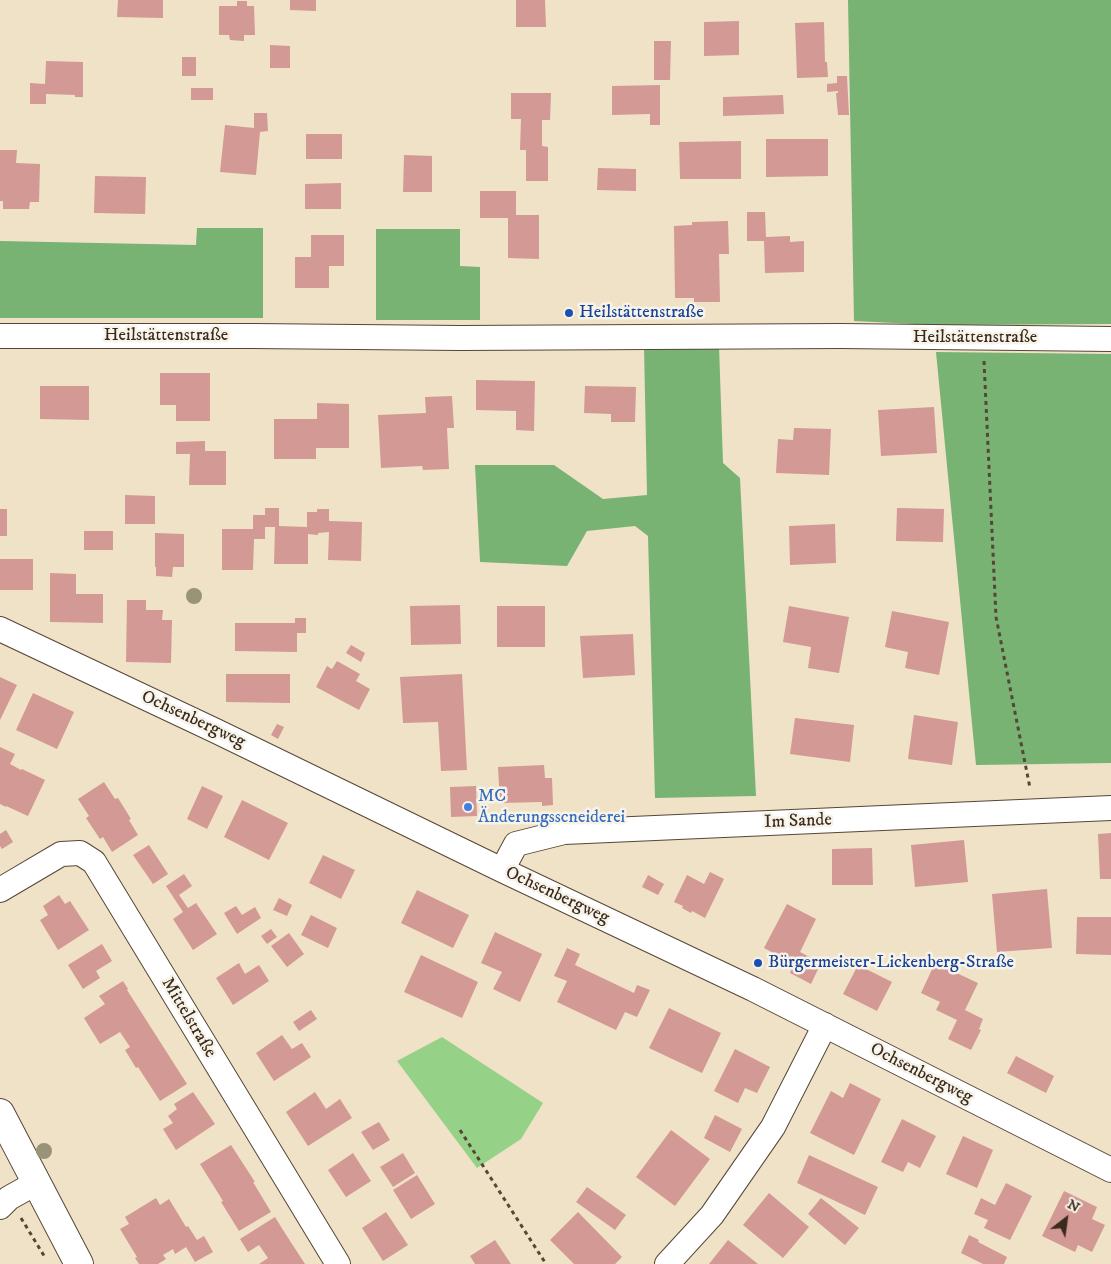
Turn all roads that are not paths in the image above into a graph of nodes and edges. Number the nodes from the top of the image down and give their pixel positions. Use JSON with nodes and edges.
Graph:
{"nodes":[{"id":1,"x":0,"y":336,"type":"edge"},
{"id":2,"x":1111,"y":339,"type":"edge"},
{"id":3,"x":0,"y":629,"type":"edge"},
{"id":4,"x":1111,"y":808,"type":"edge"},
{"id":5,"x":502,"y":870,"type":"junction"},
{"id":6,"x":0,"y":890,"type":"edge"},
{"id":7,"x":825,"y":1025,"type":"junction"},
{"id":8,"x":0,"y":1113,"type":"edge"},
{"id":9,"x":1111,"y":1170,"type":"edge"},
{"id":10,"x":36,"y":1183,"type":"junction"},
{"id":11,"x":4,"y":1202,"type":"edge"},
{"id":12,"x":79,"y":1264,"type":"edge"},
{"id":13,"x":338,"y":1264,"type":"edge"},
{"id":14,"x":667,"y":1264,"type":"edge"}],
"edges":[{"from":1,"to":2,"type":"street","name":"Heilstättenstraße"},
{"from":3,"to":5,"type":"street","name":"Ochsenbergweg"},
{"from":4,"to":5,"type":"street","name":"Im Sande"},
{"from":5,"to":7,"type":"street","name":"Ochsenbergweg"},
{"from":6,"to":13,"type":"street","name":"Mittelstraße"},
{"from":7,"to":9,"type":"street","name":"Ochsenbergweg"},
{"from":7,"to":14,"type":"street"},
{"from":8,"to":10,"type":"main road"},
{"from":10,"to":11,"type":"street"},
{"from":10,"to":12,"type":"main road"}]}
